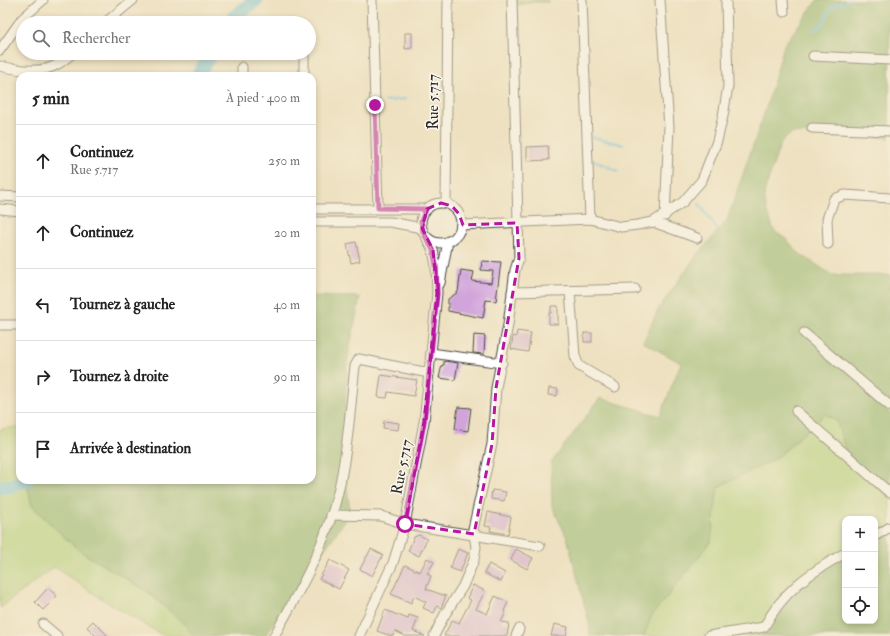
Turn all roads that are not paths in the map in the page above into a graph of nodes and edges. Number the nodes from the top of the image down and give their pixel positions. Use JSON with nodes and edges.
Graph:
{"nodes":[{"id":1,"x":43,"y":0,"type":"edge"},
{"id":2,"x":133,"y":0,"type":"edge"},
{"id":3,"x":372,"y":0,"type":"edge"},
{"id":4,"x":448,"y":0,"type":"edge"},
{"id":5,"x":512,"y":0,"type":"edge"},
{"id":6,"x":582,"y":0,"type":"edge"},
{"id":7,"x":660,"y":0,"type":"edge"},
{"id":8,"x":726,"y":0,"type":"edge"},
{"id":9,"x":783,"y":0,"type":"edge"},
{"id":10,"x":784,"y":12,"type":"dead end"},
{"id":11,"x":25,"y":16,"type":"edge"},
{"id":12,"x":114,"y":16,"type":"edge"},
{"id":13,"x":16,"y":27,"type":"edge"},
{"id":14,"x":0,"y":50,"type":"edge"},
{"id":15,"x":814,"y":56,"type":"dead end"},
{"id":16,"x":64,"y":60,"type":"edge"},
{"id":17,"x":304,"y":60,"type":"edge"},
{"id":18,"x":890,"y":60,"type":"edge"},
{"id":19,"x":0,"y":66,"type":"edge"},
{"id":20,"x":304,"y":72,"type":"edge"},
{"id":21,"x":812,"y":128,"type":"dead end"},
{"id":22,"x":890,"y":131,"type":"edge"},
{"id":23,"x":0,"y":196,"type":"edge"},
{"id":24,"x":16,"y":197,"type":"edge"},
{"id":25,"x":890,"y":198,"type":"edge"},
{"id":26,"x":446,"y":203,"type":"junction"},
{"id":27,"x":378,"y":208,"type":"junction"},
{"id":28,"x":0,"y":209,"type":"edge"},
{"id":29,"x":316,"y":209,"type":"edge"},
{"id":30,"x":426,"y":209,"type":"junction"},
{"id":31,"x":16,"y":211,"type":"edge"},
{"id":32,"x":665,"y":216,"type":"junction"},
{"id":33,"x":590,"y":219,"type":"junction"},
{"id":34,"x":316,"y":222,"type":"edge"},
{"id":35,"x":653,"y":222,"type":"junction"},
{"id":36,"x":517,"y":223,"type":"junction"},
{"id":37,"x":461,"y":225,"type":"junction"},
{"id":38,"x":424,"y":231,"type":"junction"},
{"id":39,"x":697,"y":238,"type":"dead end"},
{"id":40,"x":448,"y":241,"type":"junction"},
{"id":41,"x":828,"y":244,"type":"dead end"},
{"id":42,"x":635,"y":289,"type":"dead end"},
{"id":43,"x":570,"y":291,"type":"junction"},
{"id":44,"x":512,"y":292,"type":"junction"},
{"id":45,"x":437,"y":294,"type":"junction"},
{"id":46,"x":0,"y":325,"type":"edge"},
{"id":47,"x":16,"y":325,"type":"edge"},
{"id":48,"x":804,"y":334,"type":"dead end"},
{"id":49,"x":430,"y":353,"type":"junction"},
{"id":50,"x":502,"y":363,"type":"junction"},
{"id":51,"x":429,"y":373,"type":"junction"},
{"id":52,"x":615,"y":386,"type":"dead end"},
{"id":53,"x":890,"y":406,"type":"edge"},
{"id":54,"x":796,"y":411,"type":"dead end"},
{"id":55,"x":890,"y":493,"type":"edge"},
{"id":56,"x":331,"y":515,"type":"junction"},
{"id":57,"x":405,"y":524,"type":"junction"},
{"id":58,"x":890,"y":527,"type":"edge"},
{"id":59,"x":474,"y":534,"type":"junction"},
{"id":60,"x":878,"y":534,"type":"edge"},
{"id":61,"x":540,"y":546,"type":"dead end"},
{"id":62,"x":842,"y":555,"type":"edge"},
{"id":63,"x":43,"y":624,"type":"dead end"},
{"id":64,"x":56,"y":636,"type":"edge"},
{"id":65,"x":274,"y":636,"type":"edge"},
{"id":66,"x":359,"y":636,"type":"edge"},
{"id":67,"x":434,"y":636,"type":"edge"},
{"id":68,"x":709,"y":636,"type":"edge"}],
"edges":[{"from":1,"to":11,"type":"street"},
{"from":2,"to":12,"type":"street"},
{"from":3,"to":27,"type":"street"},
{"from":4,"to":26,"type":"street","name":"Rue 5.717"},
{"from":5,"to":36,"type":"street"},
{"from":6,"to":33,"type":"street"},
{"from":7,"to":32,"type":"street"},
{"from":8,"to":32,"type":"street"},
{"from":9,"to":10,"type":"street"},
{"from":13,"to":14,"type":"street"},
{"from":15,"to":18,"type":"street"},
{"from":16,"to":19,"type":"street"},
{"from":17,"to":20,"type":"street"},
{"from":21,"to":22,"type":"street"},
{"from":23,"to":24,"type":"street"},
{"from":25,"to":41,"type":"street"},
{"from":26,"to":30,"type":"street"},
{"from":26,"to":37,"type":"street"},
{"from":27,"to":29,"type":"street"},
{"from":27,"to":30,"type":"street"},
{"from":28,"to":31,"type":"street"},
{"from":30,"to":38,"type":"street"},
{"from":32,"to":35,"type":"street"},
{"from":33,"to":35,"type":"street"},
{"from":33,"to":36,"type":"street"},
{"from":34,"to":38,"type":"street"},
{"from":35,"to":39,"type":"street"},
{"from":36,"to":37,"type":"street"},
{"from":36,"to":44,"type":"street"},
{"from":37,"to":40,"type":"street"},
{"from":38,"to":40,"type":"street"},
{"from":38,"to":45,"type":"street","name":"Rue 5.717"},
{"from":40,"to":45,"type":"street","name":"Rue 5.717"},
{"from":42,"to":43,"type":"street"},
{"from":43,"to":44,"type":"street"},
{"from":43,"to":52,"type":"street"},
{"from":44,"to":50,"type":"street"},
{"from":45,"to":49,"type":"street","name":"Rue 5.717"},
{"from":46,"to":47,"type":"street"},
{"from":48,"to":53,"type":"street"},
{"from":49,"to":50,"type":"street"},
{"from":49,"to":51,"type":"street","name":"Rue 5.717"},
{"from":50,"to":59,"type":"street"},
{"from":51,"to":56,"type":"street"},
{"from":51,"to":57,"type":"street","name":"Rue 5.717"},
{"from":54,"to":55,"type":"street"},
{"from":56,"to":57,"type":"street"},
{"from":56,"to":65,"type":"street"},
{"from":57,"to":59,"type":"street"},
{"from":57,"to":66,"type":"street","name":"Rue 5.717"},
{"from":58,"to":60,"type":"street"},
{"from":59,"to":61,"type":"street"},
{"from":59,"to":67,"type":"street"},
{"from":62,"to":68,"type":"street"},
{"from":63,"to":64,"type":"street"}]}
